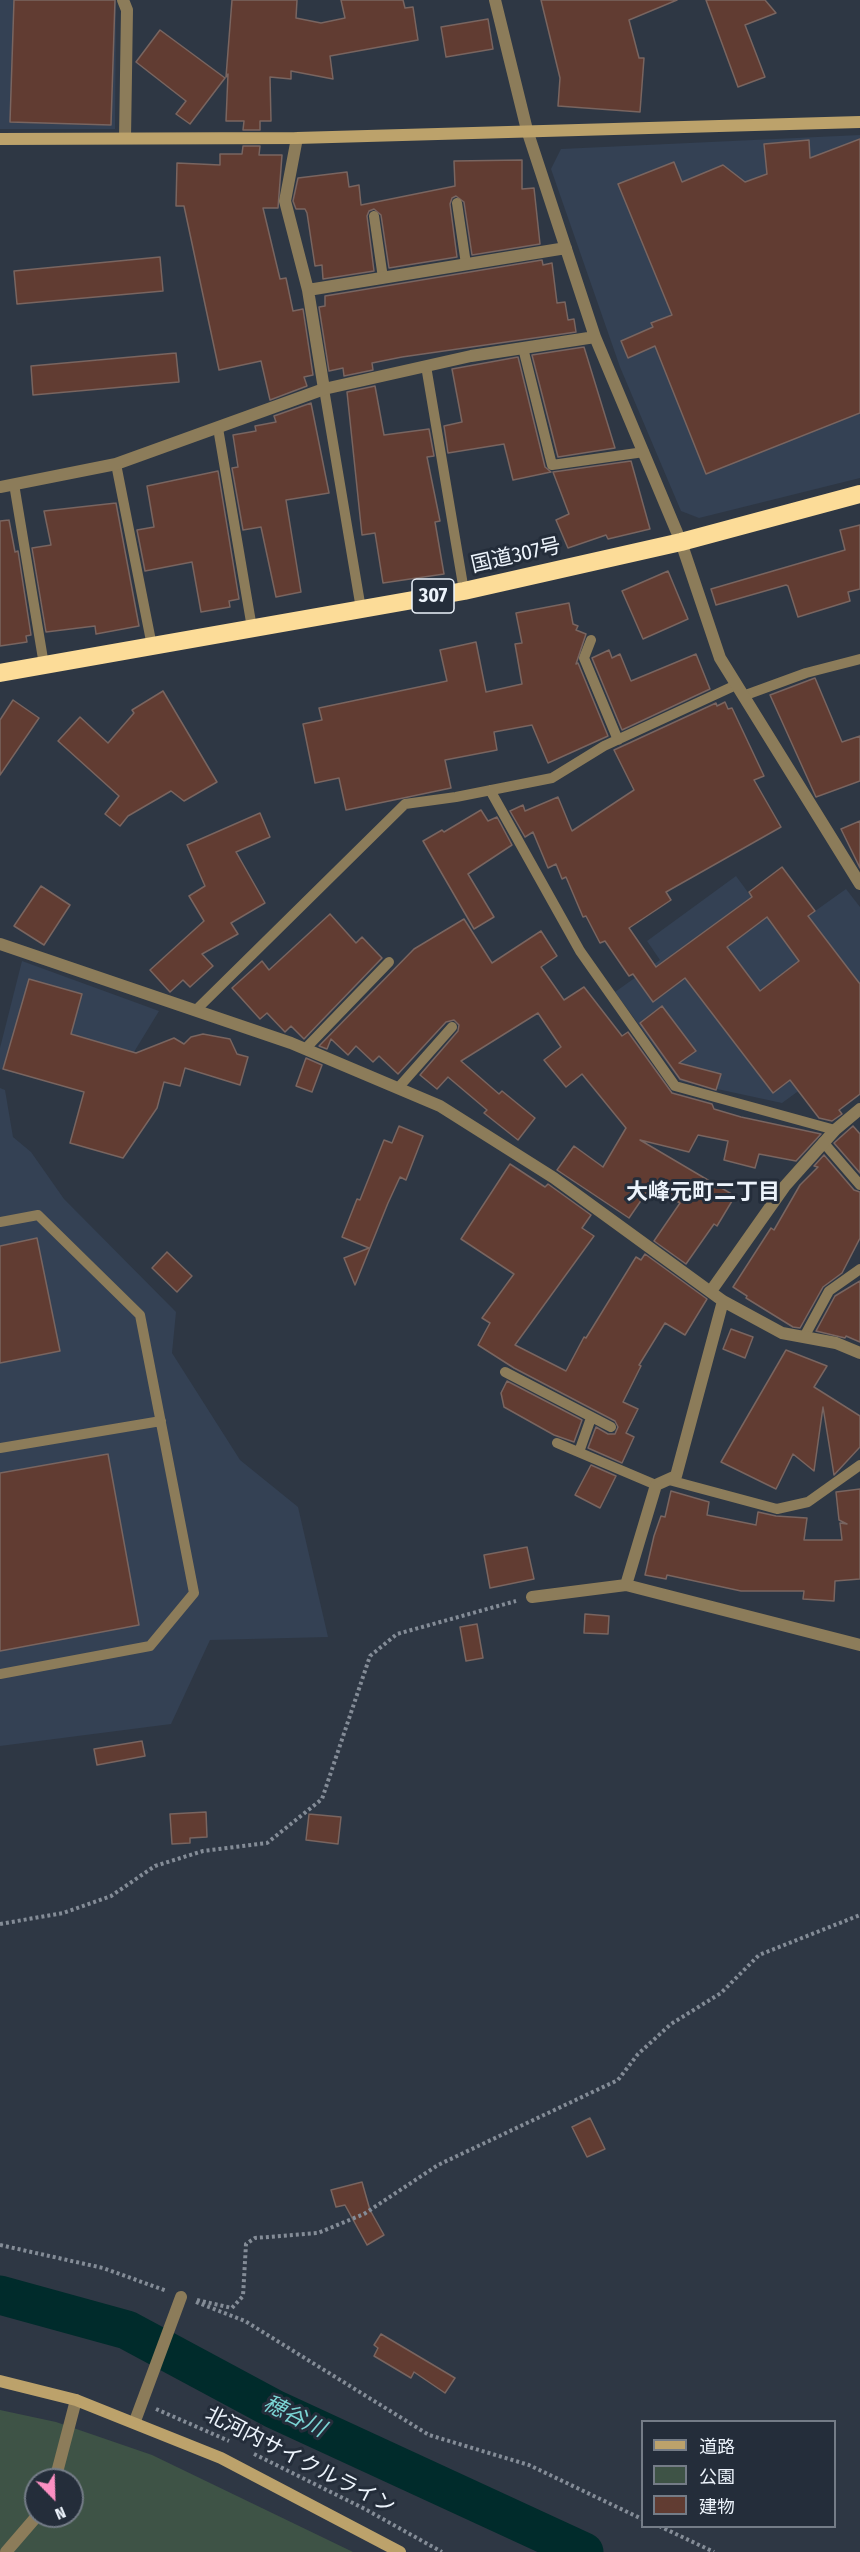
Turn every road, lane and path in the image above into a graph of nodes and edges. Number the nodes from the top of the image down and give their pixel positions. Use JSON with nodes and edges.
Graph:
{"nodes":[{"id":1,"x":123,"y":0,"type":"edge"},
{"id":2,"x":495,"y":0,"type":"edge"},
{"id":3,"x":860,"y":122,"type":"edge"},
{"id":4,"x":526,"y":130,"type":"junction"},
{"id":5,"x":125,"y":138,"type":"junction"},
{"id":6,"x":297,"y":138,"type":"junction"},
{"id":7,"x":0,"y":139,"type":"edge"},
{"id":8,"x":457,"y":203,"type":"dead end"},
{"id":9,"x":374,"y":216,"type":"dead end"},
{"id":10,"x":566,"y":248,"type":"junction"},
{"id":11,"x":466,"y":264,"type":"junction"},
{"id":12,"x":383,"y":278,"type":"junction"},
{"id":13,"x":308,"y":290,"type":"junction"},
{"id":14,"x":596,"y":337,"type":"junction"},
{"id":15,"x":523,"y":348,"type":"junction"},
{"id":16,"x":426,"y":366,"type":"junction"},
{"id":17,"x":324,"y":389,"type":"junction"},
{"id":18,"x":218,"y":428,"type":"junction"},
{"id":19,"x":644,"y":452,"type":"junction"},
{"id":20,"x":116,"y":464,"type":"junction"},
{"id":21,"x":14,"y":484,"type":"junction"},
{"id":22,"x":0,"y":487,"type":"edge"},
{"id":23,"x":860,"y":494,"type":"edge"},
{"id":24,"x":681,"y":542,"type":"junction"},
{"id":25,"x":464,"y":591,"type":"junction"},
{"id":26,"x":361,"y":609,"type":"junction"},
{"id":27,"x":252,"y":628,"type":"junction"},
{"id":28,"x":591,"y":640,"type":"dead end"},
{"id":29,"x":152,"y":646,"type":"junction"},
{"id":30,"x":860,"y":659,"type":"edge"},
{"id":31,"x":44,"y":665,"type":"junction"},
{"id":32,"x":0,"y":673,"type":"edge"},
{"id":33,"x":740,"y":691,"type":"junction"},
{"id":34,"x":618,"y":740,"type":"junction"},
{"id":35,"x":490,"y":790,"type":"junction"},
{"id":36,"x":860,"y":884,"type":"edge"},
{"id":37,"x":0,"y":944,"type":"edge"},
{"id":38,"x":389,"y":962,"type":"dead end"},
{"id":39,"x":197,"y":1009,"type":"junction"},
{"id":40,"x":452,"y":1027,"type":"dead end"},
{"id":41,"x":305,"y":1049,"type":"junction"},
{"id":42,"x":398,"y":1088,"type":"junction"},
{"id":43,"x":859,"y":1112,"type":"edge"},
{"id":44,"x":835,"y":1130,"type":"junction"},
{"id":45,"x":823,"y":1142,"type":"junction"},
{"id":46,"x":860,"y":1185,"type":"edge"},
{"id":47,"x":0,"y":1222,"type":"edge"},
{"id":48,"x":860,"y":1269,"type":"edge"},
{"id":49,"x":711,"y":1291,"type":"junction"},
{"id":50,"x":723,"y":1300,"type":"junction"},
{"id":51,"x":804,"y":1337,"type":"junction"},
{"id":52,"x":860,"y":1353,"type":"edge"},
{"id":53,"x":505,"y":1372,"type":"dead end"},
{"id":54,"x":591,"y":1418,"type":"junction"},
{"id":55,"x":161,"y":1421,"type":"junction"},
{"id":56,"x":611,"y":1427,"type":"dead end"},
{"id":57,"x":557,"y":1443,"type":"dead end"},
{"id":58,"x":0,"y":1448,"type":"edge"},
{"id":59,"x":579,"y":1452,"type":"junction"},
{"id":60,"x":860,"y":1466,"type":"edge"},
{"id":61,"x":669,"y":1480,"type":"junction"},
{"id":62,"x":656,"y":1485,"type":"junction"},
{"id":63,"x":626,"y":1585,"type":"junction"},
{"id":64,"x":532,"y":1597,"type":"joint"},
{"id":65,"x":860,"y":1645,"type":"edge"},
{"id":66,"x":0,"y":1674,"type":"edge"},
{"id":67,"x":860,"y":1915,"type":"edge"},
{"id":68,"x":0,"y":1924,"type":"edge"},
{"id":69,"x":0,"y":2245,"type":"edge"},
{"id":70,"x":181,"y":2297,"type":"junction"},
{"id":71,"x":0,"y":2381,"type":"edge"},
{"id":72,"x":76,"y":2400,"type":"junction"},
{"id":73,"x":140,"y":2403,"type":"junction"},
{"id":74,"x":135,"y":2421,"type":"junction"},
{"id":75,"x":238,"y":2446,"type":"dead end"},
{"id":76,"x":248,"y":2451,"type":"dead end"},
{"id":77,"x":58,"y":2468,"type":"edge"},
{"id":78,"x":641,"y":2519,"type":"edge"},
{"id":79,"x":27,"y":2528,"type":"edge"},
{"id":80,"x":663,"y":2528,"type":"edge"},
{"id":81,"x":6,"y":2552,"type":"edge"},
{"id":82,"x":400,"y":2552,"type":"edge"},
{"id":83,"x":442,"y":2552,"type":"edge"},
{"id":84,"x":714,"y":2552,"type":"edge"}],
"edges":[{"from":1,"to":5,"type":"street"},
{"from":2,"to":4,"type":"street"},
{"from":3,"to":4,"type":"street"},
{"from":4,"to":6,"type":"street"},
{"from":4,"to":10,"type":"street"},
{"from":5,"to":6,"type":"street"},
{"from":5,"to":7,"type":"street"},
{"from":6,"to":13,"type":"street"},
{"from":8,"to":11,"type":"lane"},
{"from":9,"to":12,"type":"lane"},
{"from":10,"to":11,"type":"street"},
{"from":10,"to":14,"type":"street"},
{"from":11,"to":12,"type":"street"},
{"from":12,"to":13,"type":"street"},
{"from":13,"to":17,"type":"street"},
{"from":14,"to":15,"type":"street"},
{"from":14,"to":19,"type":"street"},
{"from":15,"to":16,"type":"street"},
{"from":15,"to":19,"type":"lane"},
{"from":16,"to":17,"type":"street"},
{"from":16,"to":25,"type":"lane"},
{"from":17,"to":18,"type":"street"},
{"from":17,"to":26,"type":"lane"},
{"from":18,"to":20,"type":"street"},
{"from":18,"to":27,"type":"lane"},
{"from":19,"to":24,"type":"street"},
{"from":20,"to":21,"type":"street"},
{"from":20,"to":29,"type":"lane"},
{"from":21,"to":22,"type":"street"},
{"from":21,"to":31,"type":"lane"},
{"from":23,"to":24,"type":"highway","name":"国道307号","number":"307"},
{"from":24,"to":25,"type":"highway","name":"国道307号","number":"307"},
{"from":24,"to":33,"type":"street"},
{"from":25,"to":26,"type":"highway","name":"国道307号","number":"307"},
{"from":26,"to":27,"type":"highway","name":"国道307号","number":"307"},
{"from":27,"to":29,"type":"highway","name":"国道307号","number":"307"},
{"from":28,"to":34,"type":"lane"},
{"from":29,"to":31,"type":"highway","name":"国道307号","number":"307"},
{"from":30,"to":33,"type":"lane"},
{"from":31,"to":32,"type":"highway","name":"国道307号","number":"307"},
{"from":33,"to":34,"type":"lane"},
{"from":33,"to":36,"type":"street"},
{"from":34,"to":35,"type":"lane"},
{"from":35,"to":39,"type":"lane"},
{"from":35,"to":44,"type":"lane"},
{"from":37,"to":39,"type":"street"},
{"from":38,"to":41,"type":"lane"},
{"from":39,"to":41,"type":"street"},
{"from":40,"to":42,"type":"lane"},
{"from":41,"to":42,"type":"street"},
{"from":42,"to":49,"type":"street"},
{"from":43,"to":44,"type":"street"},
{"from":44,"to":45,"type":"street"},
{"from":45,"to":46,"type":"lane"},
{"from":45,"to":49,"type":"street"},
{"from":47,"to":55,"type":"lane"},
{"from":48,"to":51,"type":"lane"},
{"from":49,"to":50,"type":"street"},
{"from":50,"to":51,"type":"street"},
{"from":50,"to":61,"type":"street"},
{"from":51,"to":52,"type":"street"},
{"from":53,"to":54,"type":"lane"},
{"from":54,"to":56,"type":"lane"},
{"from":54,"to":59,"type":"lane"},
{"from":55,"to":58,"type":"lane"},
{"from":55,"to":66,"type":"lane"},
{"from":57,"to":59,"type":"lane"},
{"from":59,"to":62,"type":"lane"},
{"from":60,"to":61,"type":"lane"},
{"from":61,"to":62,"type":"street"},
{"from":62,"to":63,"type":"street"},
{"from":63,"to":64,"type":"street"},
{"from":63,"to":65,"type":"street"},
{"from":64,"to":68,"type":"path"},
{"from":67,"to":70,"type":"path"},
{"from":69,"to":70,"type":"path"},
{"from":70,"to":73,"type":"street"},
{"from":70,"to":78,"type":"path"},
{"from":71,"to":72,"type":"street"},
{"from":72,"to":74,"type":"street"},
{"from":72,"to":77,"type":"street"},
{"from":73,"to":74,"type":"street"},
{"from":73,"to":75,"type":"path","name":"北河内サイクルライン"},
{"from":74,"to":82,"type":"street"},
{"from":76,"to":83,"type":"path","name":"北河内サイクルライン"},
{"from":79,"to":81,"type":"street"},
{"from":80,"to":84,"type":"path"}]}
